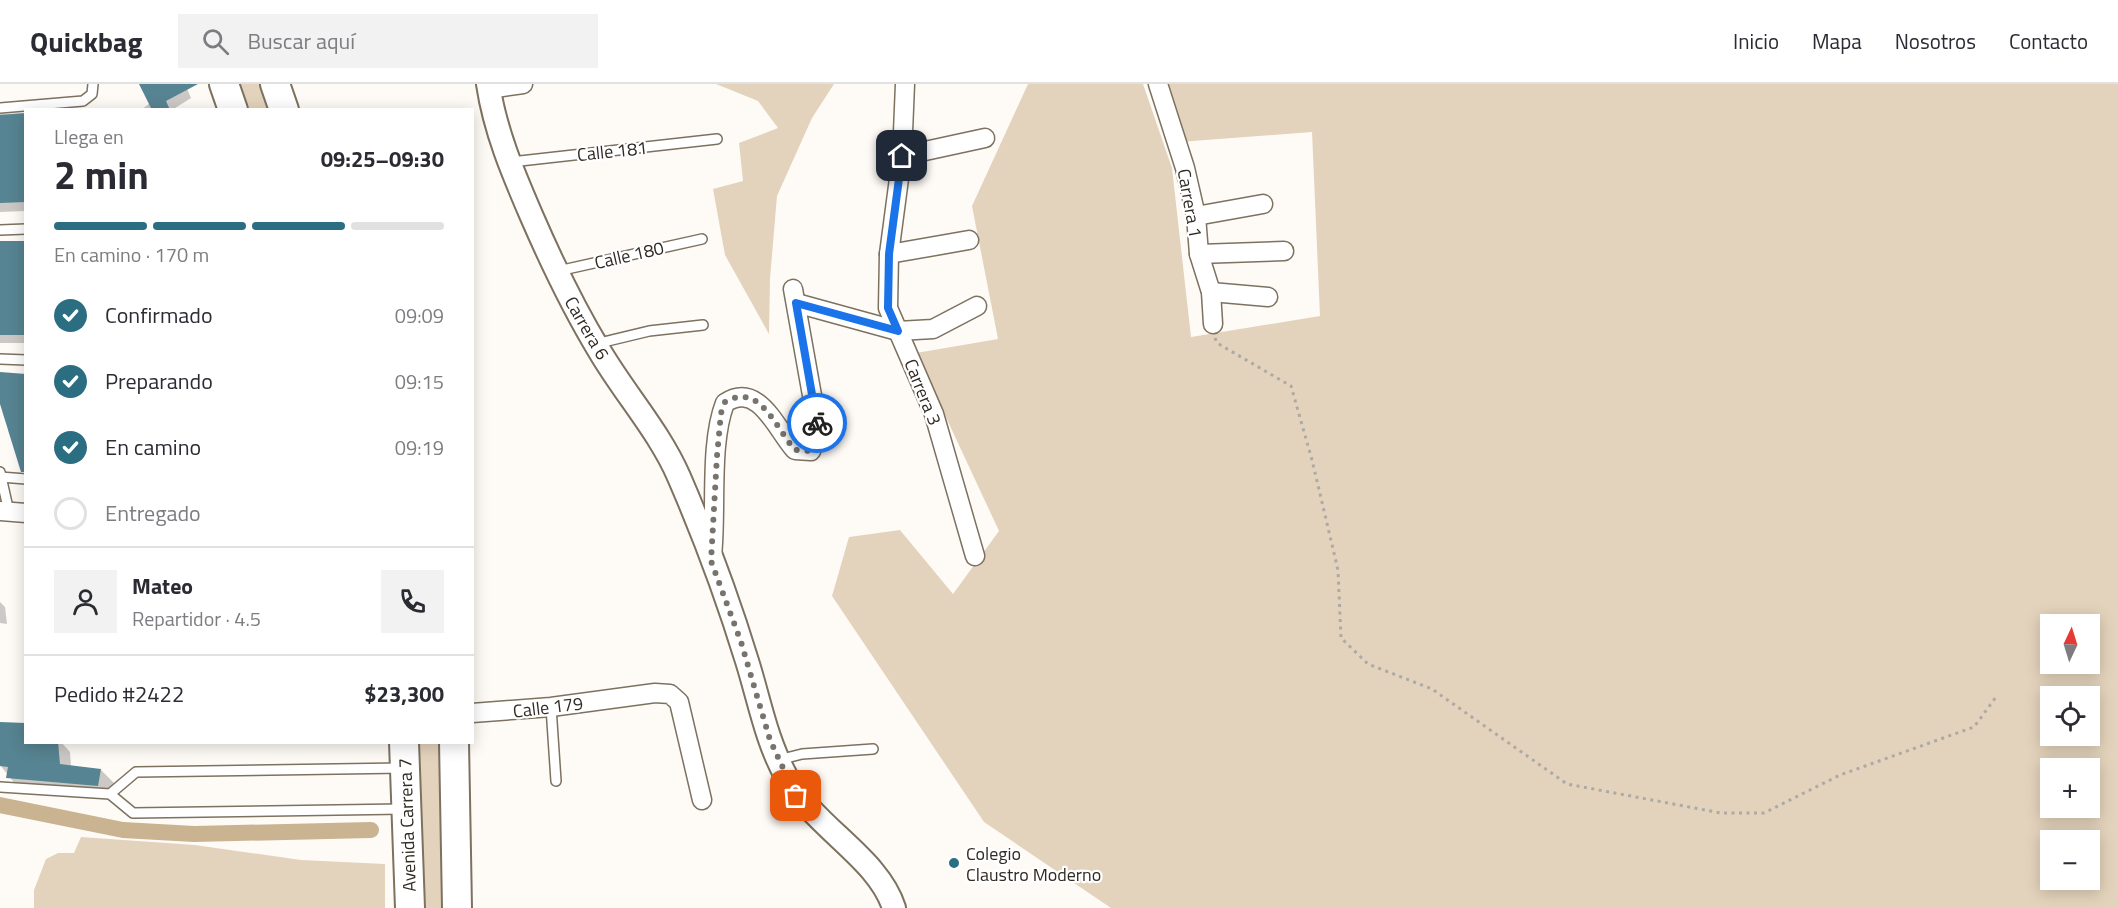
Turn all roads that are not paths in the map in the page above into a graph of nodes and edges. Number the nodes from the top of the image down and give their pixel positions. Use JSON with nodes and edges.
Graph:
{"nodes":[{"id":1,"x":93,"y":84,"type":"edge"},
{"id":2,"x":224,"y":84,"type":"edge"},
{"id":3,"x":275,"y":84,"type":"edge"},
{"id":4,"x":523,"y":84,"type":"edge"},
{"id":5,"x":906,"y":84,"type":"edge"},
{"id":6,"x":1158,"y":84,"type":"edge"},
{"id":7,"x":488,"y":87,"type":"edge"},
{"id":8,"x":0,"y":108,"type":"edge"},
{"id":9,"x":232,"y":108,"type":"edge"},
{"id":10,"x":283,"y":108,"type":"edge"},
{"id":11,"x":985,"y":138,"type":"dead end"},
{"id":12,"x":717,"y":139,"type":"dead end"},
{"id":13,"x":902,"y":156,"type":"junction"},
{"id":14,"x":507,"y":162,"type":"junction"},
{"id":15,"x":1263,"y":204,"type":"dead end"},
{"id":16,"x":1196,"y":216,"type":"junction"},
{"id":17,"x":24,"y":229,"type":"edge"},
{"id":18,"x":0,"y":230,"type":"edge"},
{"id":19,"x":702,"y":239,"type":"dead end"},
{"id":20,"x":969,"y":240,"type":"dead end"},
{"id":21,"x":1284,"y":251,"type":"dead end"},
{"id":22,"x":889,"y":254,"type":"junction"},
{"id":23,"x":1199,"y":254,"type":"junction"},
{"id":24,"x":556,"y":271,"type":"junction"},
{"id":25,"x":1211,"y":292,"type":"junction"},
{"id":26,"x":1268,"y":297,"type":"dead end"},
{"id":27,"x":977,"y":306,"type":"dead end"},
{"id":28,"x":1213,"y":324,"type":"road end"},
{"id":29,"x":703,"y":325,"type":"dead end"},
{"id":30,"x":898,"y":331,"type":"junction"},
{"id":31,"x":595,"y":344,"type":"junction"},
{"id":32,"x":0,"y":359,"type":"edge"},
{"id":33,"x":24,"y":360,"type":"edge"},
{"id":34,"x":0,"y":475,"type":"edge"},
{"id":35,"x":24,"y":479,"type":"edge"},
{"id":36,"x":11,"y":512,"type":"edge"},
{"id":37,"x":975,"y":556,"type":"dead end"},
{"id":38,"x":711,"y":561,"type":"junction"},
{"id":39,"x":550,"y":707,"type":"junction"},
{"id":40,"x":474,"y":714,"type":"edge"},
{"id":41,"x":454,"y":744,"type":"edge"},
{"id":42,"x":873,"y":748,"type":"dead end"},
{"id":43,"x":405,"y":755,"type":"edge"},
{"id":44,"x":778,"y":760,"type":"junction"},
{"id":45,"x":556,"y":781,"type":"dead end"},
{"id":46,"x":0,"y":787,"type":"edge"},
{"id":47,"x":110,"y":794,"type":"junction"},
{"id":48,"x":702,"y":800,"type":"dead end"},
{"id":49,"x":408,"y":809,"type":"junction"},
{"id":50,"x":410,"y":908,"type":"edge"},
{"id":51,"x":457,"y":908,"type":"edge"},
{"id":52,"x":894,"y":908,"type":"edge"}],
"edges":[{"from":1,"to":8,"type":"lane"},
{"from":2,"to":9,"type":"main road"},
{"from":3,"to":10,"type":"main road"},
{"from":4,"to":7,"type":"street"},
{"from":5,"to":13,"type":"street","name":"Carrera 3"},
{"from":6,"to":16,"type":"street","name":"Carrera 1"},
{"from":7,"to":14,"type":"street","name":"Carrera 6"},
{"from":11,"to":13,"type":"street"},
{"from":12,"to":14,"type":"lane","name":"Calle 181"},
{"from":13,"to":22,"type":"street","name":"Carrera 3"},
{"from":14,"to":24,"type":"street","name":"Carrera 6"},
{"from":15,"to":16,"type":"street"},
{"from":16,"to":23,"type":"street","name":"Carrera 1"},
{"from":17,"to":18,"type":"lane"},
{"from":19,"to":24,"type":"lane","name":"Calle 180"},
{"from":20,"to":22,"type":"street"},
{"from":21,"to":23,"type":"street"},
{"from":22,"to":30,"type":"street","name":"Carrera 3"},
{"from":23,"to":25,"type":"street","name":"Carrera 1"},
{"from":24,"to":31,"type":"street","name":"Carrera 6"},
{"from":25,"to":26,"type":"street"},
{"from":25,"to":28,"type":"street","name":"Carrera 1"},
{"from":27,"to":30,"type":"street"},
{"from":29,"to":31,"type":"lane"},
{"from":30,"to":37,"type":"street","name":"Carrera 3"},
{"from":30,"to":38,"type":"street","name":"Carrera 6"},
{"from":31,"to":38,"type":"street","name":"Carrera 6"},
{"from":32,"to":33,"type":"lane"},
{"from":34,"to":35,"type":"lane"},
{"from":34,"to":36,"type":"lane"},
{"from":38,"to":44,"type":"street","name":"Carrera 6"},
{"from":39,"to":40,"type":"street","name":"Calle 179"},
{"from":39,"to":45,"type":"lane"},
{"from":39,"to":48,"type":"street","name":"Calle 179"},
{"from":41,"to":51,"type":"main road"},
{"from":42,"to":44,"type":"lane"},
{"from":43,"to":47,"type":"lane"},
{"from":43,"to":49,"type":"main road","name":"Avenida Carrera 7"},
{"from":44,"to":52,"type":"street","name":"Carrera 6"},
{"from":46,"to":47,"type":"lane"},
{"from":47,"to":49,"type":"lane"},
{"from":49,"to":50,"type":"main road","name":"Avenida Carrera 7"}]}
